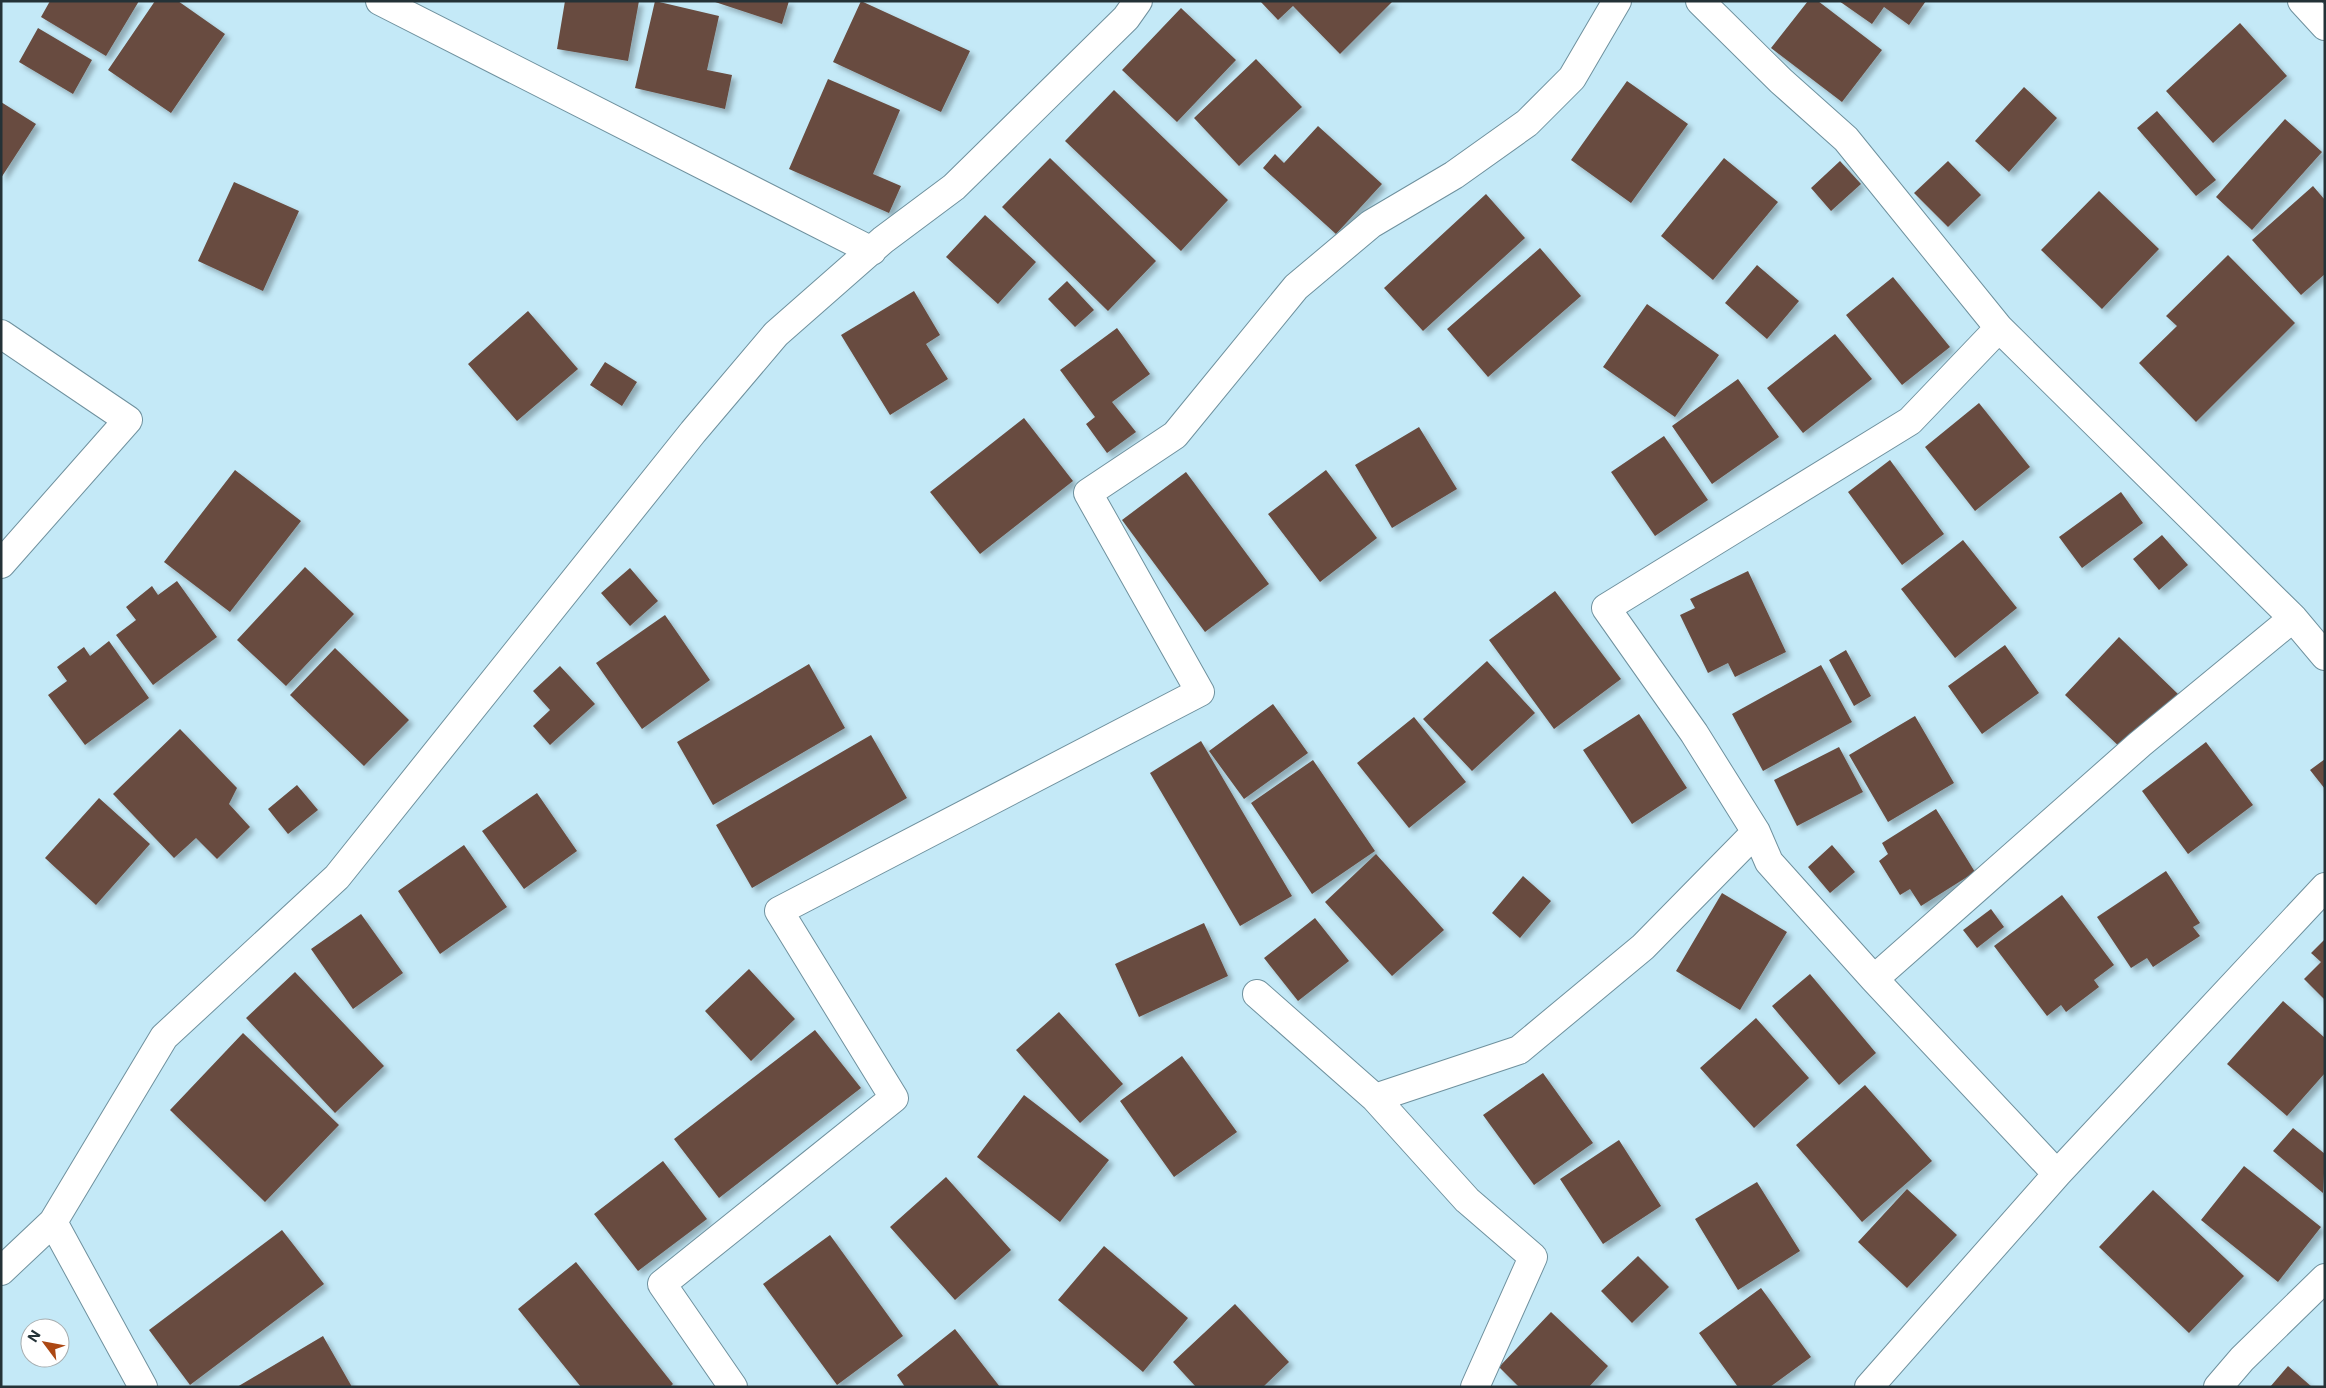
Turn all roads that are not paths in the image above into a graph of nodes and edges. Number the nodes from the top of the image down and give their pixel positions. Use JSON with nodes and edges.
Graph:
{"nodes":[{"id":1,"x":380,"y":1,"type":"edge"},
{"id":2,"x":1138,"y":1,"type":"edge"},
{"id":3,"x":1617,"y":1,"type":"edge"},
{"id":4,"x":1700,"y":1,"type":"edge"},
{"id":5,"x":2302,"y":1,"type":"edge"},
{"id":6,"x":2325,"y":26,"type":"edge"},
{"id":7,"x":872,"y":251,"type":"junction"},
{"id":8,"x":1998,"y":328,"type":"junction"},
{"id":9,"x":1,"y":334,"type":"edge"},
{"id":10,"x":1,"y":564,"type":"edge"},
{"id":11,"x":2293,"y":618,"type":"junction"},
{"id":12,"x":2325,"y":656,"type":"edge"},
{"id":13,"x":1756,"y":832,"type":"junction"},
{"id":14,"x":2325,"y":887,"type":"edge"},
{"id":15,"x":1874,"y":979,"type":"junction"},
{"id":16,"x":1256,"y":994,"type":"dead end"},
{"id":17,"x":1375,"y":1098,"type":"junction"},
{"id":18,"x":2057,"y":1174,"type":"junction"},
{"id":19,"x":53,"y":1222,"type":"junction"},
{"id":20,"x":1,"y":1271,"type":"edge"},
{"id":21,"x":2325,"y":1278,"type":"edge"},
{"id":22,"x":143,"y":1387,"type":"edge"},
{"id":23,"x":733,"y":1387,"type":"edge"},
{"id":24,"x":1475,"y":1387,"type":"edge"},
{"id":25,"x":1869,"y":1387,"type":"edge"},
{"id":26,"x":2218,"y":1387,"type":"edge"}],
"edges":[{"from":1,"to":7,"type":"street"},
{"from":2,"to":7,"type":"street"},
{"from":3,"to":23,"type":"street"},
{"from":4,"to":8,"type":"street"},
{"from":5,"to":6,"type":"street"},
{"from":7,"to":19,"type":"street"},
{"from":8,"to":11,"type":"street"},
{"from":8,"to":13,"type":"street"},
{"from":9,"to":10,"type":"street"},
{"from":11,"to":12,"type":"street"},
{"from":11,"to":15,"type":"street"},
{"from":13,"to":15,"type":"street"},
{"from":13,"to":17,"type":"street"},
{"from":14,"to":18,"type":"street"},
{"from":15,"to":18,"type":"street"},
{"from":16,"to":17,"type":"street"},
{"from":17,"to":24,"type":"street"},
{"from":18,"to":25,"type":"street"},
{"from":19,"to":20,"type":"street"},
{"from":19,"to":22,"type":"street"},
{"from":21,"to":26,"type":"street"}]}
